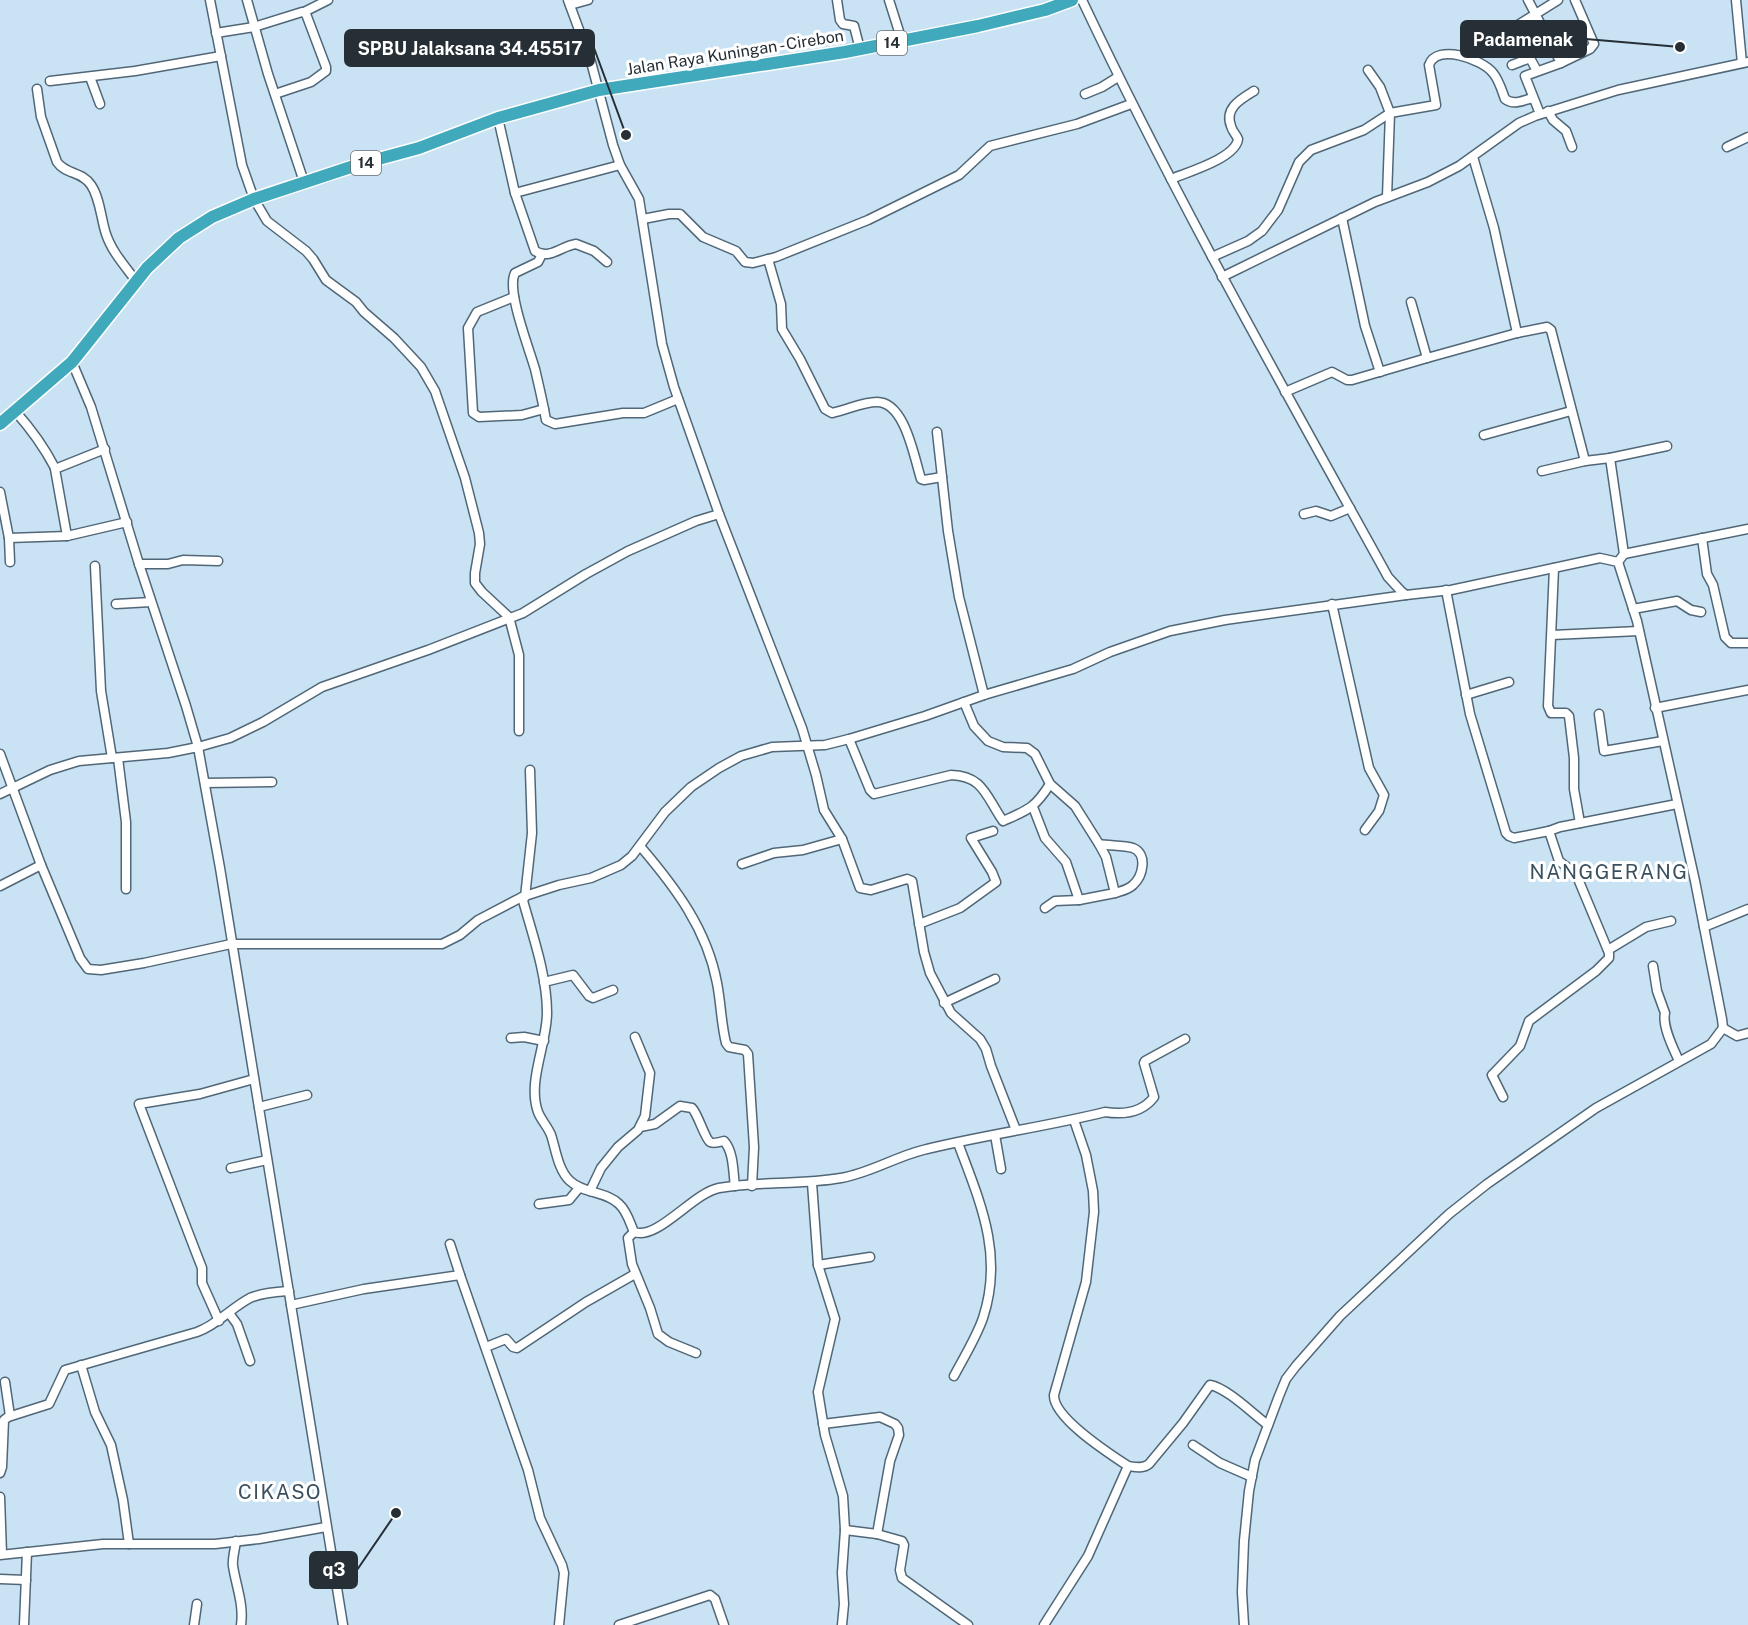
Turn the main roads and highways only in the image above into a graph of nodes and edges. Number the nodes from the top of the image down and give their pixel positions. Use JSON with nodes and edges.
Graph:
{"nodes":[{"id":1,"x":1072,"y":0,"type":"edge"},
{"id":2,"x":1043,"y":5,"type":"edge"},
{"id":3,"x":0,"y":424,"type":"edge"}],
"edges":[{"from":1,"to":2,"type":"highway","name":"Jalan Raya Kuningan - Cirebon","number":"14"},
{"from":2,"to":3,"type":"highway","name":"Jalan Raya Kuningan - Cirebon","number":"14"}]}
